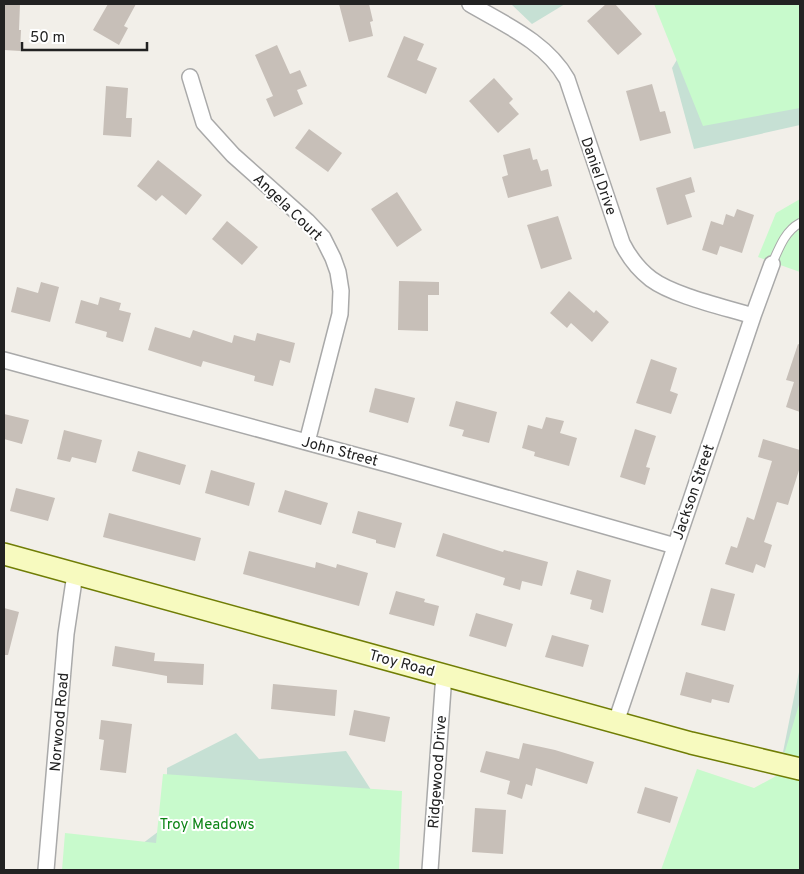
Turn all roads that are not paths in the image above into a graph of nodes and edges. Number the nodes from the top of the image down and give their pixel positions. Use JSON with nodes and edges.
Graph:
{"nodes":[{"id":1,"x":470,"y":4,"type":"edge"},
{"id":2,"x":190,"y":77,"type":"dead end"},
{"id":3,"x":800,"y":223,"type":"edge"},
{"id":4,"x":772,"y":264,"type":"joint"},
{"id":5,"x":752,"y":316,"type":"junction"},
{"id":6,"x":4,"y":360,"type":"edge"},
{"id":7,"x":307,"y":442,"type":"junction"},
{"id":8,"x":675,"y":546,"type":"junction"},
{"id":9,"x":4,"y":554,"type":"edge"},
{"id":10,"x":75,"y":574,"type":"junction"},
{"id":11,"x":444,"y":674,"type":"junction"},
{"id":12,"x":616,"y":722,"type":"junction"},
{"id":13,"x":800,"y":769,"type":"edge"},
{"id":14,"x":46,"y":870,"type":"edge"},
{"id":15,"x":430,"y":870,"type":"edge"}],
"edges":[{"from":1,"to":5,"type":"street","name":"Daniel Drive"},
{"from":2,"to":7,"type":"street","name":"Angela Court"},
{"from":3,"to":4,"type":"lane"},
{"from":4,"to":5,"type":"street","name":"Jackson Street"},
{"from":5,"to":8,"type":"street","name":"Jackson Street"},
{"from":6,"to":7,"type":"street","name":"John Street"},
{"from":7,"to":8,"type":"street","name":"John Street"},
{"from":8,"to":12,"type":"street","name":"Jackson Street"},
{"from":9,"to":10,"type":"street","name":"Troy Road"},
{"from":10,"to":11,"type":"street","name":"Troy Road"},
{"from":10,"to":14,"type":"street","name":"Norwood Road"},
{"from":11,"to":12,"type":"street","name":"Troy Road"},
{"from":11,"to":15,"type":"street","name":"Ridgewood Drive"},
{"from":12,"to":13,"type":"street","name":"Troy Road"}]}
